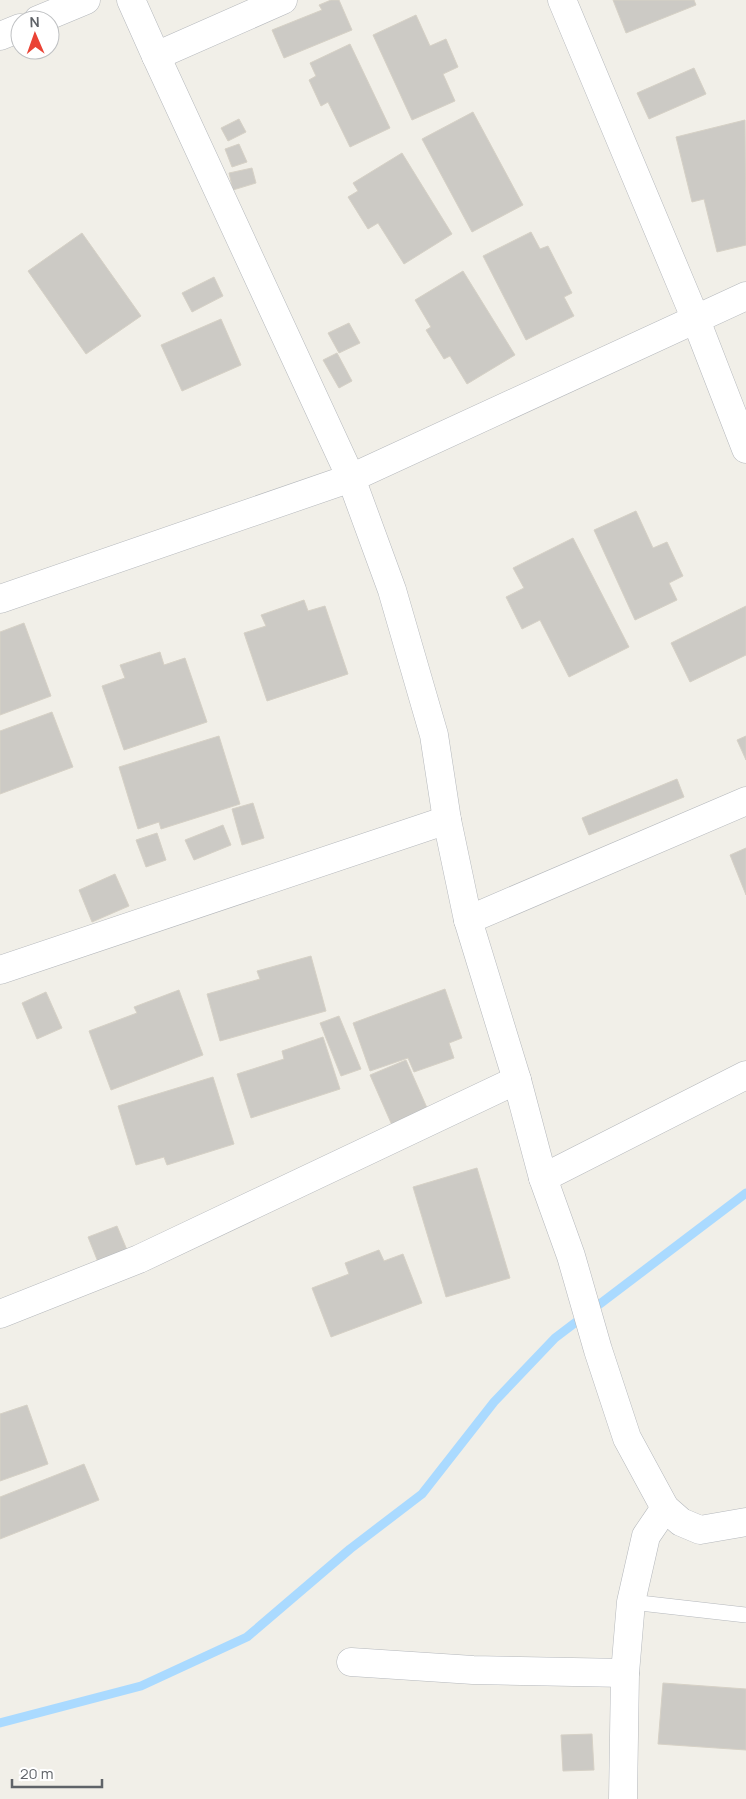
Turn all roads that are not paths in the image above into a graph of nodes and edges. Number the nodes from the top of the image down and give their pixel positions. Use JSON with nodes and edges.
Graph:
{"nodes":[{"id":1,"x":86,"y":0,"type":"edge"},
{"id":2,"x":132,"y":0,"type":"edge"},
{"id":3,"x":283,"y":0,"type":"edge"},
{"id":4,"x":562,"y":0,"type":"edge"},
{"id":5,"x":60,"y":11,"type":"edge"},
{"id":6,"x":156,"y":56,"type":"junction"},
{"id":7,"x":746,"y":296,"type":"edge"},
{"id":8,"x":696,"y":320,"type":"junction"},
{"id":9,"x":746,"y":449,"type":"edge"},
{"id":10,"x":351,"y":478,"type":"junction"},
{"id":11,"x":0,"y":599,"type":"edge"},
{"id":12,"x":746,"y":802,"type":"edge"},
{"id":13,"x":447,"y":820,"type":"junction"},
{"id":14,"x":468,"y":920,"type":"junction"},
{"id":15,"x":0,"y":970,"type":"edge"},
{"id":16,"x":746,"y":1075,"type":"edge"},
{"id":17,"x":517,"y":1080,"type":"junction"},
{"id":18,"x":543,"y":1178,"type":"junction"},
{"id":19,"x":0,"y":1314,"type":"edge"},
{"id":20,"x":665,"y":1508,"type":"junction"},
{"id":21,"x":746,"y":1522,"type":"edge"},
{"id":22,"x":631,"y":1602,"type":"junction"},
{"id":23,"x":746,"y":1614,"type":"edge"},
{"id":24,"x":351,"y":1662,"type":"dead end"},
{"id":25,"x":624,"y":1673,"type":"junction"},
{"id":26,"x":623,"y":1799,"type":"edge"}],
"edges":[{"from":1,"to":5,"type":"street"},
{"from":2,"to":6,"type":"street"},
{"from":3,"to":6,"type":"street"},
{"from":4,"to":8,"type":"street"},
{"from":6,"to":10,"type":"street"},
{"from":7,"to":8,"type":"street"},
{"from":8,"to":9,"type":"street"},
{"from":8,"to":10,"type":"street"},
{"from":10,"to":11,"type":"street"},
{"from":10,"to":13,"type":"street"},
{"from":12,"to":14,"type":"street"},
{"from":13,"to":14,"type":"street"},
{"from":13,"to":15,"type":"street"},
{"from":14,"to":17,"type":"street"},
{"from":16,"to":18,"type":"street"},
{"from":17,"to":18,"type":"street"},
{"from":17,"to":19,"type":"street"},
{"from":18,"to":20,"type":"street"},
{"from":20,"to":21,"type":"street"},
{"from":20,"to":22,"type":"street"},
{"from":22,"to":23,"type":"lane"},
{"from":22,"to":25,"type":"street"},
{"from":24,"to":25,"type":"street"},
{"from":25,"to":26,"type":"street"}]}
